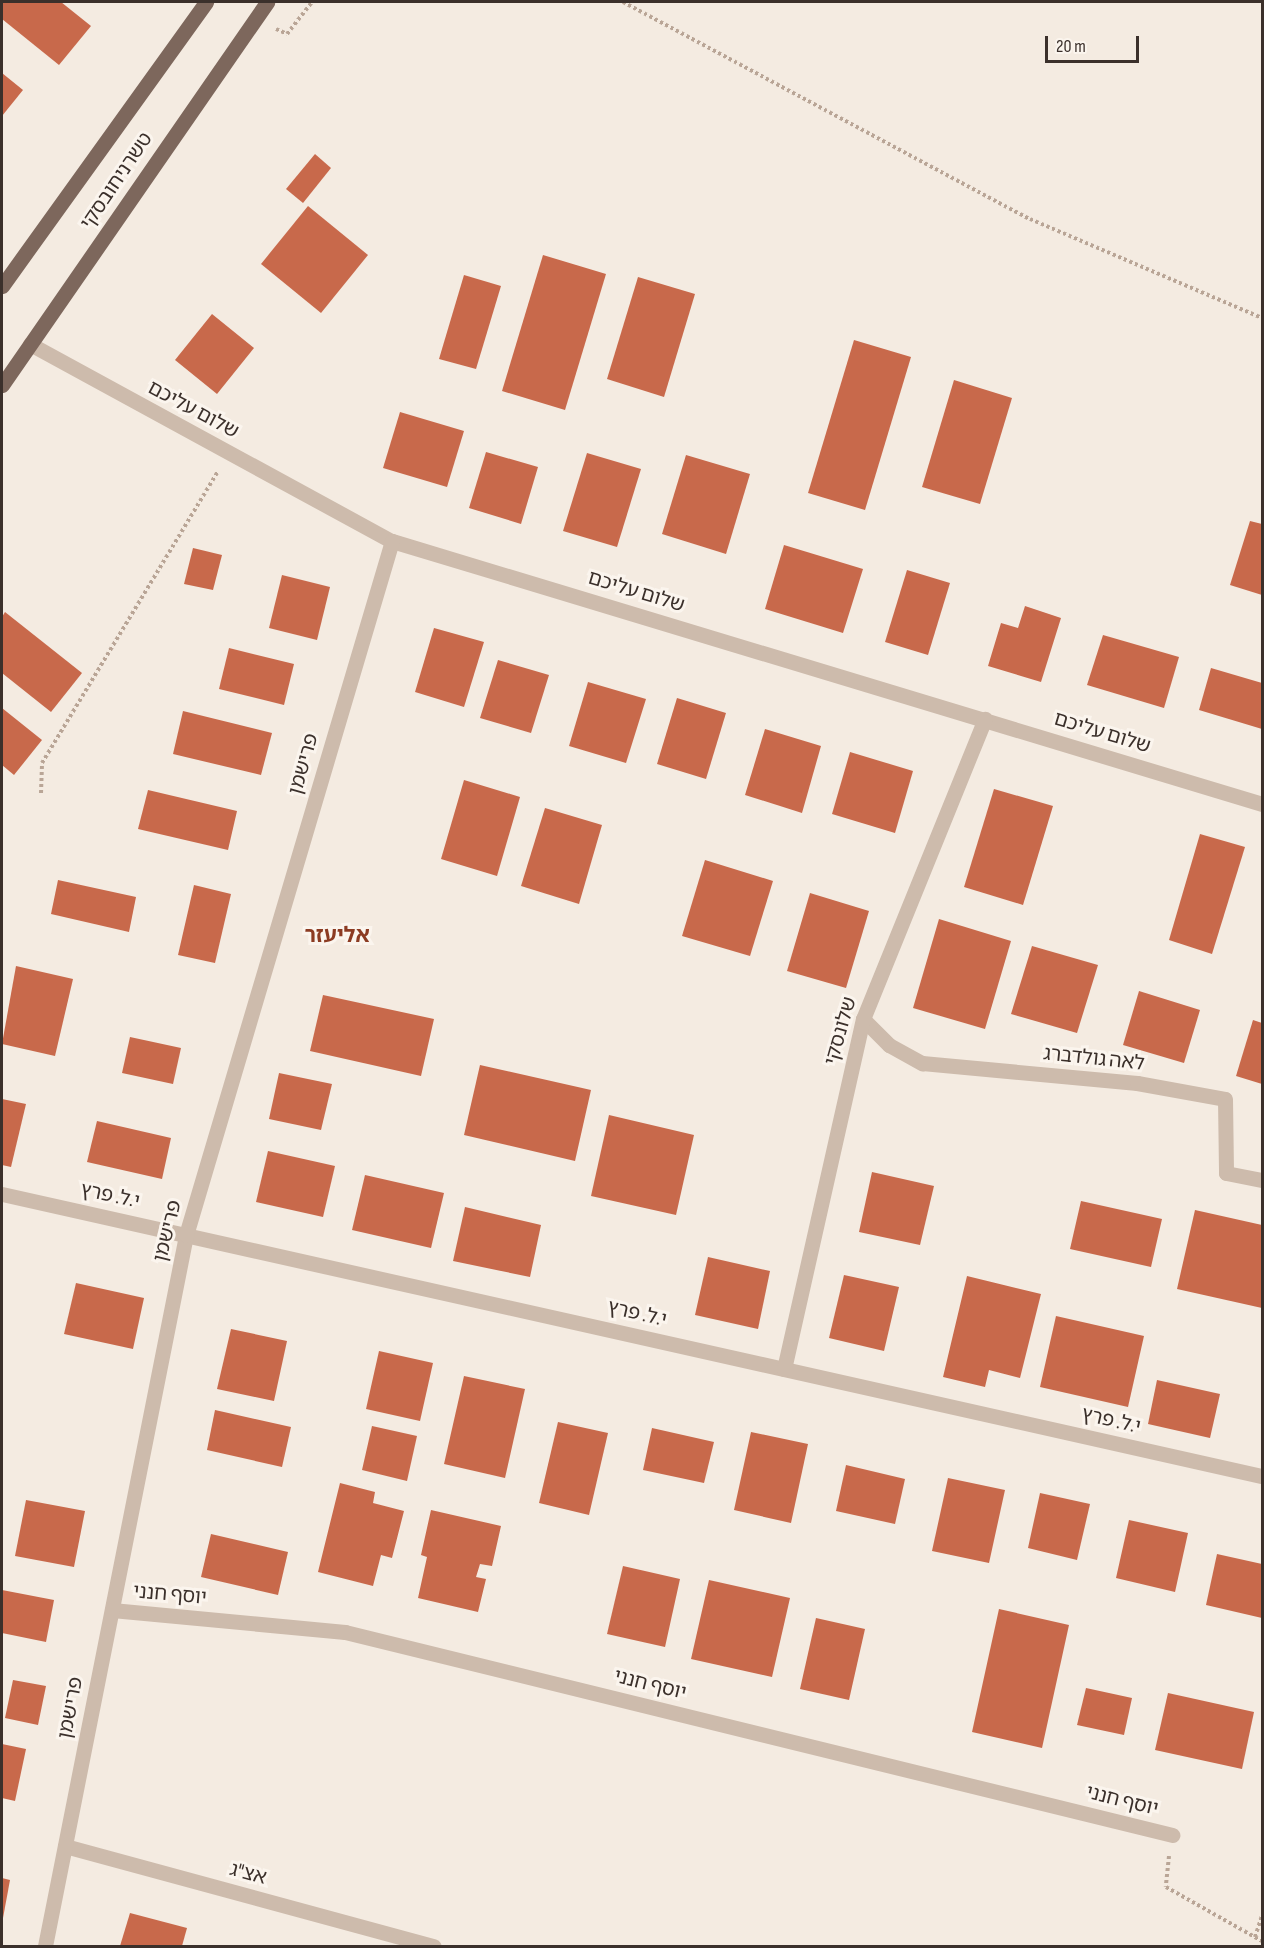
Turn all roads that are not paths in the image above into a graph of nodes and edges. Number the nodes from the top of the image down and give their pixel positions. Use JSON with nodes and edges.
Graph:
{"nodes":[{"id":1,"x":206,"y":2,"type":"edge"},
{"id":2,"x":267,"y":2,"type":"edge"},
{"id":3,"x":2,"y":286,"type":"edge"},
{"id":4,"x":30,"y":344,"type":"junction"},
{"id":5,"x":2,"y":385,"type":"edge"},
{"id":6,"x":392,"y":541,"type":"junction"},
{"id":7,"x":985,"y":719,"type":"junction"},
{"id":8,"x":1263,"y":804,"type":"edge"},
{"id":9,"x":862,"y":1019,"type":"junction"},
{"id":10,"x":1263,"y":1180,"type":"edge"},
{"id":11,"x":2,"y":1194,"type":"edge"},
{"id":12,"x":186,"y":1235,"type":"junction"},
{"id":13,"x":784,"y":1369,"type":"junction"},
{"id":14,"x":1263,"y":1476,"type":"edge"},
{"id":15,"x":112,"y":1611,"type":"junction"},
{"id":16,"x":1172,"y":1835,"type":"road end"},
{"id":17,"x":65,"y":1846,"type":"junction"},
{"id":18,"x":424,"y":1945,"type":"edge"},
{"id":19,"x":45,"y":1947,"type":"edge"}],
"edges":[{"from":1,"to":3,"type":"main road","name":"טשרניחובסקי"},
{"from":2,"to":4,"type":"main road","name":"טשרניחובסקי"},
{"from":4,"to":5,"type":"main road","name":"טשרניחובסקי"},
{"from":4,"to":6,"type":"street","name":"שלום עליכם"},
{"from":6,"to":7,"type":"street","name":"שלום עליכם"},
{"from":6,"to":12,"type":"street","name":"פרישמן"},
{"from":7,"to":8,"type":"street","name":"שלום עליכם"},
{"from":7,"to":9,"type":"street","name":"שלונסקי"},
{"from":9,"to":10,"type":"street","name":"לאה גולדברג"},
{"from":9,"to":13,"type":"street","name":"שלונסקי"},
{"from":11,"to":12,"type":"street","name":"י.ל. פרץ"},
{"from":12,"to":13,"type":"street","name":"י.ל. פרץ"},
{"from":12,"to":15,"type":"street","name":"פרישמן"},
{"from":13,"to":14,"type":"street","name":"י.ל. פרץ"},
{"from":15,"to":16,"type":"street","name":"יוסף חנני"},
{"from":15,"to":17,"type":"street","name":"פרישמן"},
{"from":17,"to":18,"type":"street","name":"אצ\"ג"},
{"from":17,"to":19,"type":"street","name":"פרישמן"}]}
